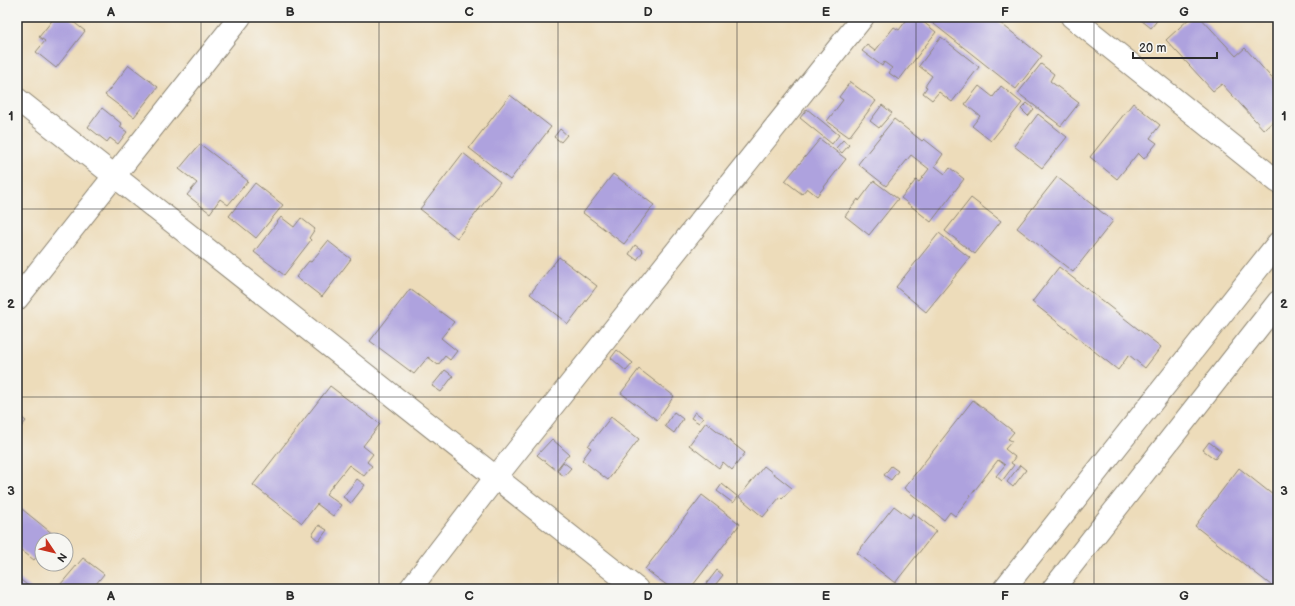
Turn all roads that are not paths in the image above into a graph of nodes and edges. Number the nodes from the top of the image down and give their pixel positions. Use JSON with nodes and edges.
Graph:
{"nodes":[{"id":1,"x":240,"y":17,"type":"edge"},
{"id":2,"x":862,"y":17,"type":"edge"},
{"id":3,"x":1072,"y":17,"type":"edge"},
{"id":4,"x":17,"y":99,"type":"edge"},
{"id":5,"x":114,"y":175,"type":"junction"},
{"id":6,"x":1278,"y":182,"type":"edge"},
{"id":7,"x":1278,"y":243,"type":"edge"},
{"id":8,"x":17,"y":299,"type":"edge"},
{"id":9,"x":1278,"y":302,"type":"edge"},
{"id":10,"x":496,"y":477,"type":"junction"},
{"id":11,"x":410,"y":589,"type":"edge"},
{"id":12,"x":637,"y":589,"type":"edge"},
{"id":13,"x":1004,"y":589,"type":"edge"},
{"id":14,"x":1053,"y":589,"type":"edge"}],
"edges":[{"from":1,"to":5,"type":"street"},
{"from":2,"to":10,"type":"street"},
{"from":3,"to":6,"type":"street"},
{"from":4,"to":5,"type":"street"},
{"from":5,"to":8,"type":"street"},
{"from":5,"to":10,"type":"street"},
{"from":7,"to":13,"type":"street"},
{"from":9,"to":14,"type":"street"},
{"from":10,"to":11,"type":"street"},
{"from":10,"to":12,"type":"street"}]}
